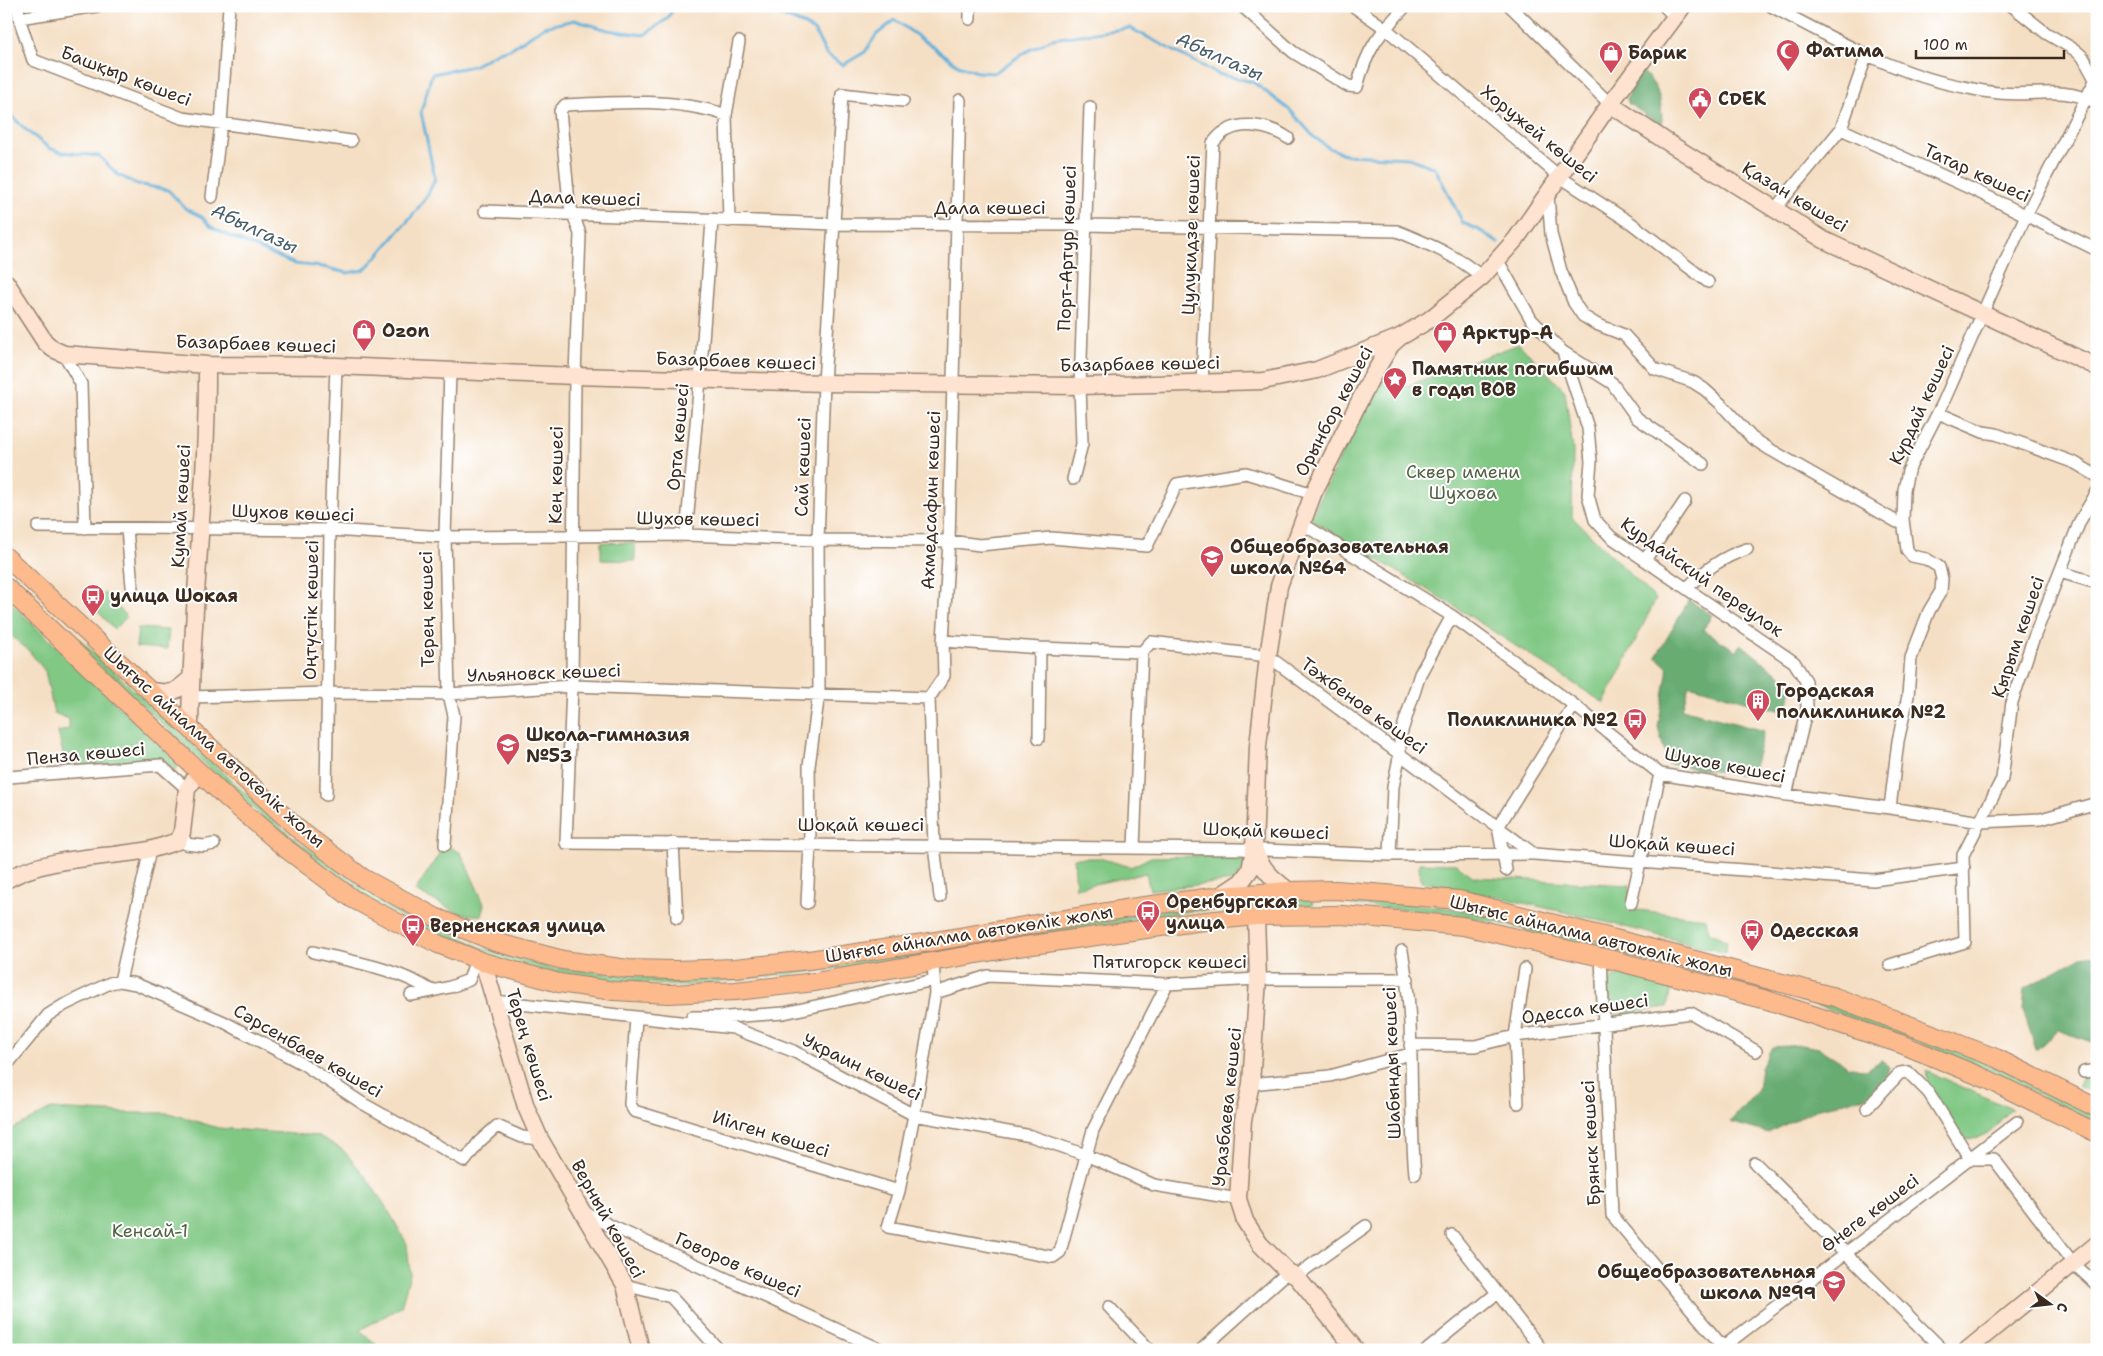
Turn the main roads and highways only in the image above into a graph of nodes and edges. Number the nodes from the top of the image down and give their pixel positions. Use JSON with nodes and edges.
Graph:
{"nodes":[{"id":1,"x":6,"y":556,"type":"edge"},
{"id":2,"x":6,"y":587,"type":"edge"},
{"id":3,"x":2097,"y":1108,"type":"edge"},
{"id":4,"x":2097,"y":1134,"type":"edge"}],
"edges":[{"from":1,"to":3,"type":"main road","name":"Шығыс айналма автокөлік жолы"},
{"from":2,"to":4,"type":"main road","name":"Шығыс айналма автокөлік жолы"}]}
